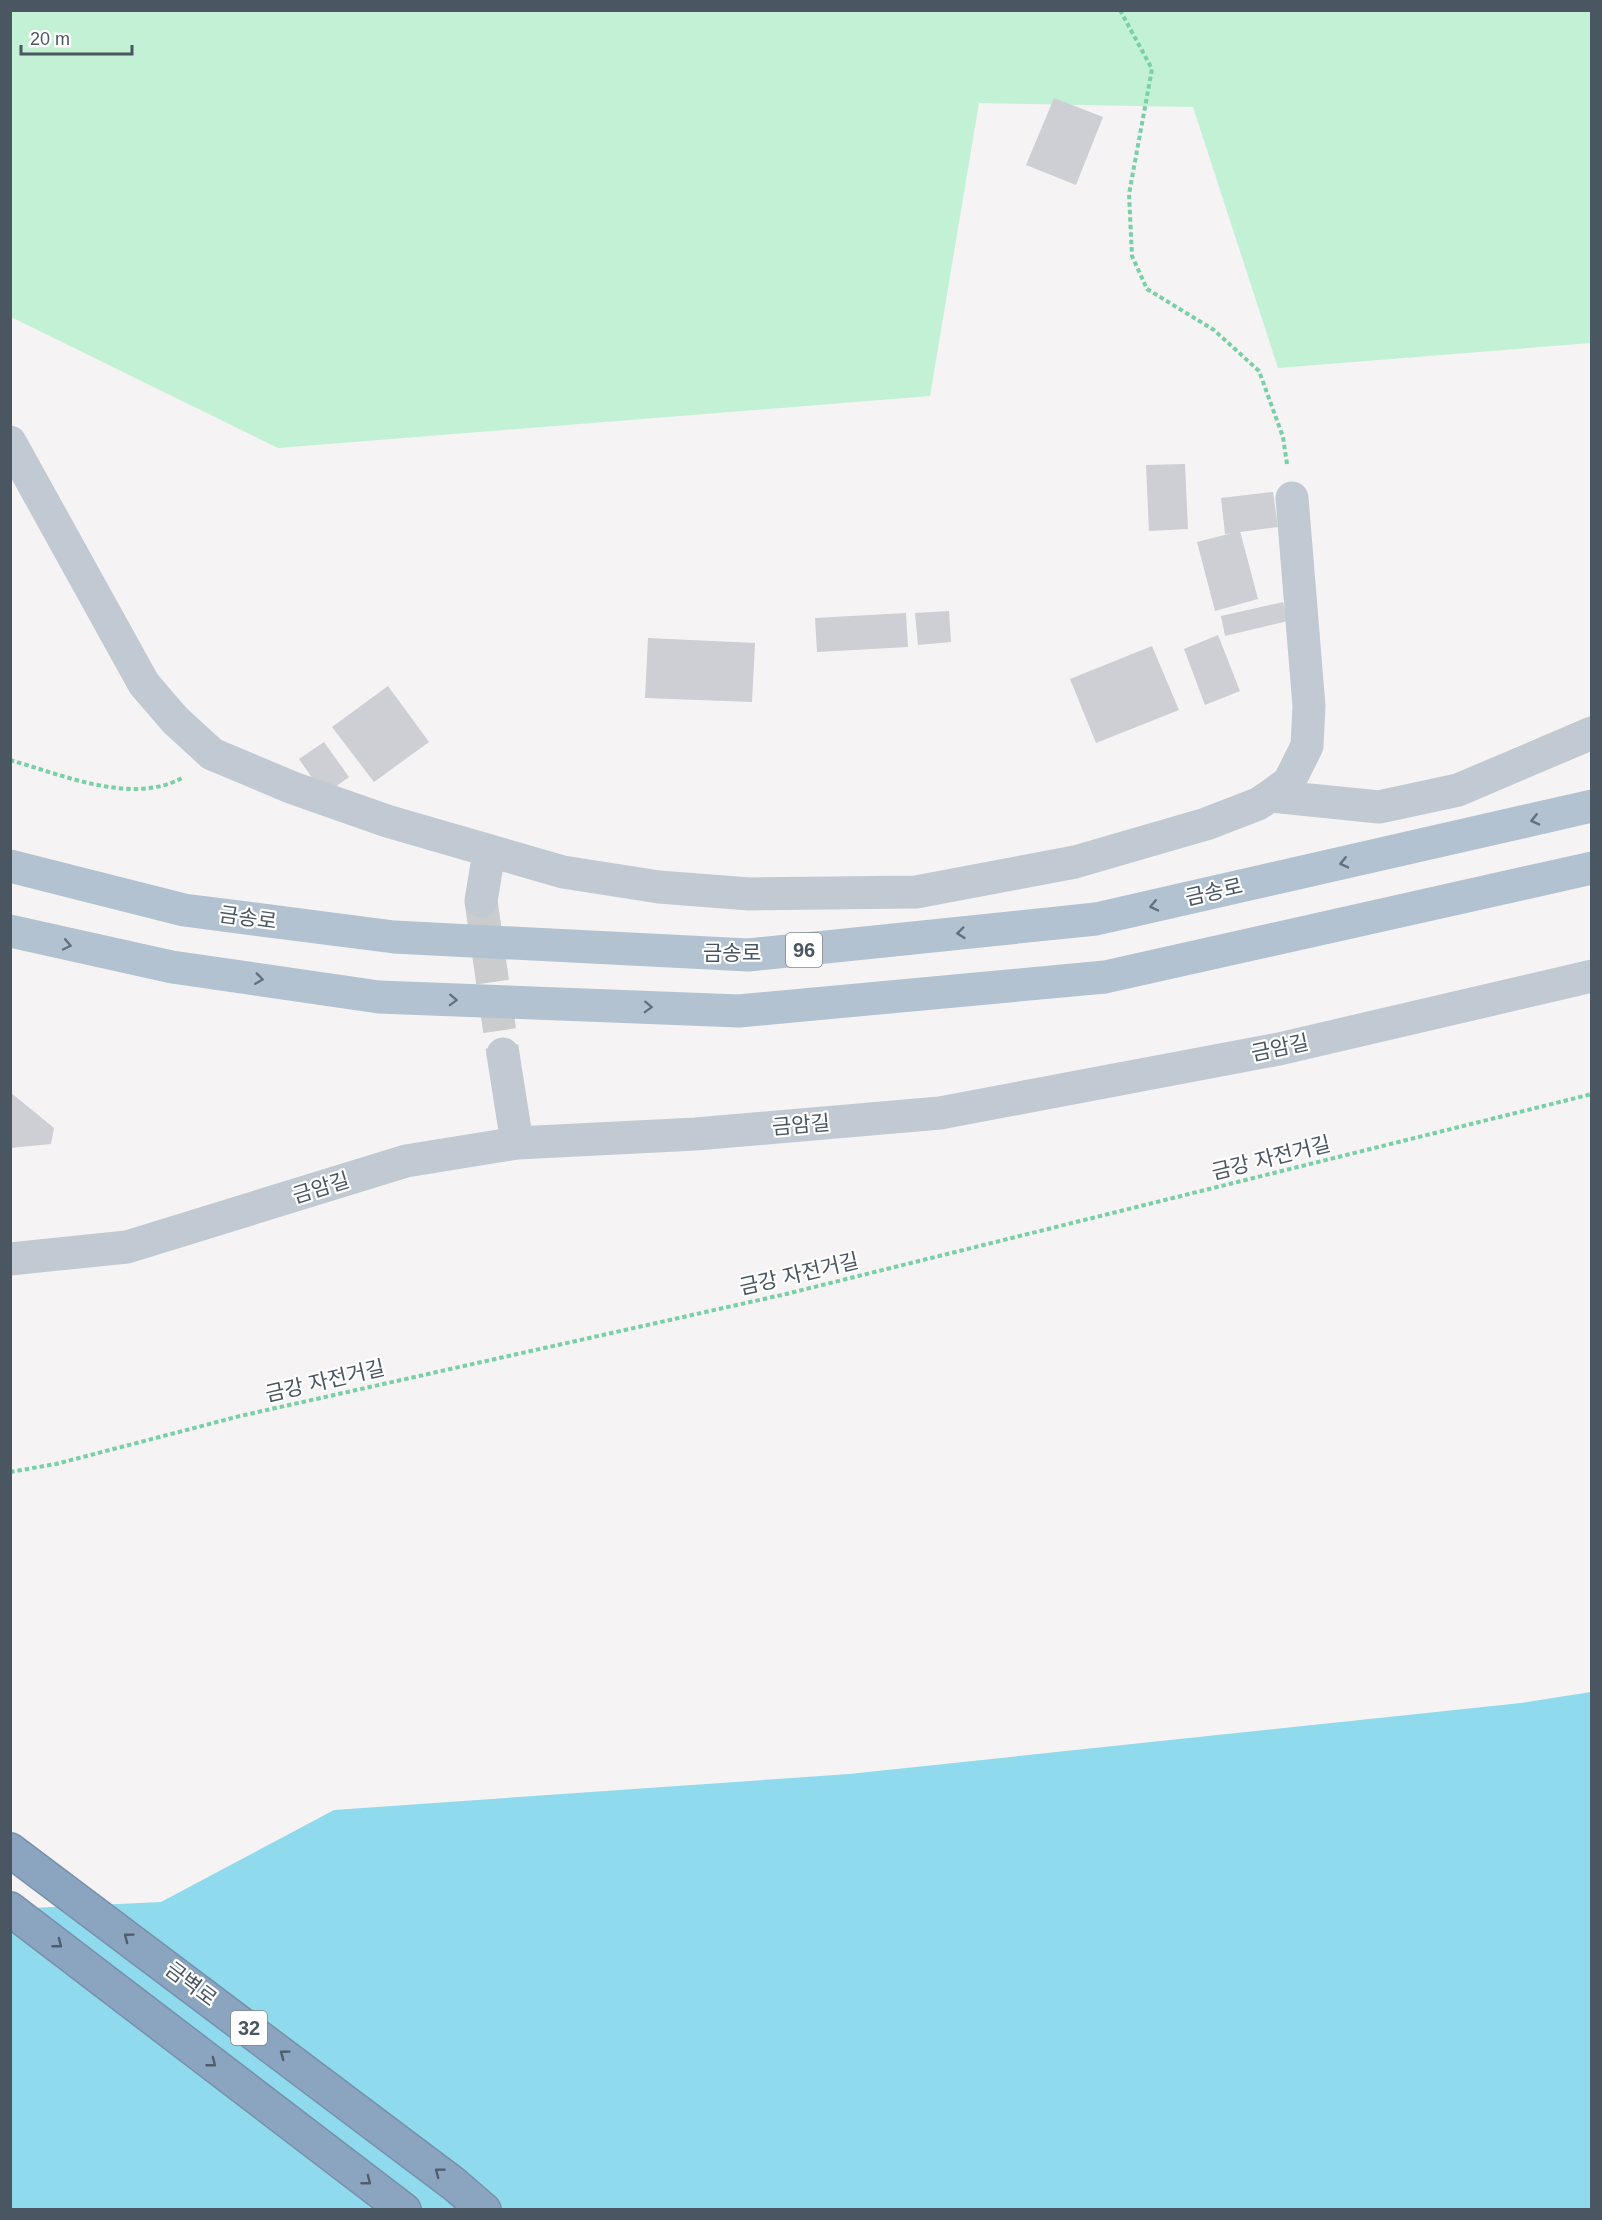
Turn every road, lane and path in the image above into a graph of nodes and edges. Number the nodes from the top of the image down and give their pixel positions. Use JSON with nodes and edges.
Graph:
{"nodes":[{"id":1,"x":1119,"y":10,"type":"edge"},
{"id":2,"x":10,"y":442,"type":"edge"},
{"id":3,"x":1293,"y":498,"type":"joint"},
{"id":4,"x":1592,"y":733,"type":"edge"},
{"id":5,"x":212,"y":754,"type":"junction"},
{"id":6,"x":10,"y":760,"type":"edge"},
{"id":7,"x":1270,"y":796,"type":"junction"},
{"id":8,"x":1592,"y":806,"type":"edge"},
{"id":9,"x":489,"y":852,"type":"junction"},
{"id":10,"x":10,"y":866,"type":"edge"},
{"id":11,"x":1592,"y":868,"type":"edge"},
{"id":12,"x":481,"y":901,"type":"tunnel mouth"},
{"id":13,"x":10,"y":931,"type":"edge"},
{"id":14,"x":1592,"y":976,"type":"edge"},
{"id":15,"x":503,"y":1054,"type":"tunnel mouth"},
{"id":16,"x":1592,"y":1094,"type":"edge"},
{"id":17,"x":517,"y":1143,"type":"junction"},
{"id":18,"x":10,"y":1259,"type":"edge"},
{"id":19,"x":10,"y":1473,"type":"edge"},
{"id":20,"x":10,"y":1850,"type":"edge"},
{"id":21,"x":10,"y":1909,"type":"edge"},
{"id":22,"x":404,"y":2210,"type":"edge"},
{"id":23,"x":484,"y":2210,"type":"edge"}],
"edges":[{"from":1,"to":3,"type":"path"},
{"from":2,"to":5,"type":"street"},
{"from":3,"to":7,"type":"street"},
{"from":4,"to":7,"type":"street"},
{"from":5,"to":6,"type":"path"},
{"from":5,"to":9,"type":"street"},
{"from":7,"to":9,"type":"street"},
{"from":8,"to":10,"type":"main road","name":"금송로","number":"96","one_way":true},
{"from":9,"to":12,"type":"street"},
{"from":13,"to":11,"type":"main road","one_way":true},
{"from":14,"to":17,"type":"street","name":"금암길"},
{"from":15,"to":17,"type":"street"},
{"from":16,"to":19,"type":"path","name":"금강 자전거길"},
{"from":17,"to":18,"type":"street","name":"금암길"},
{"from":23,"to":20,"type":"highway","name":"금벽로","number":"32","one_way":true},
{"from":21,"to":22,"type":"highway","number":"32","one_way":true}]}
